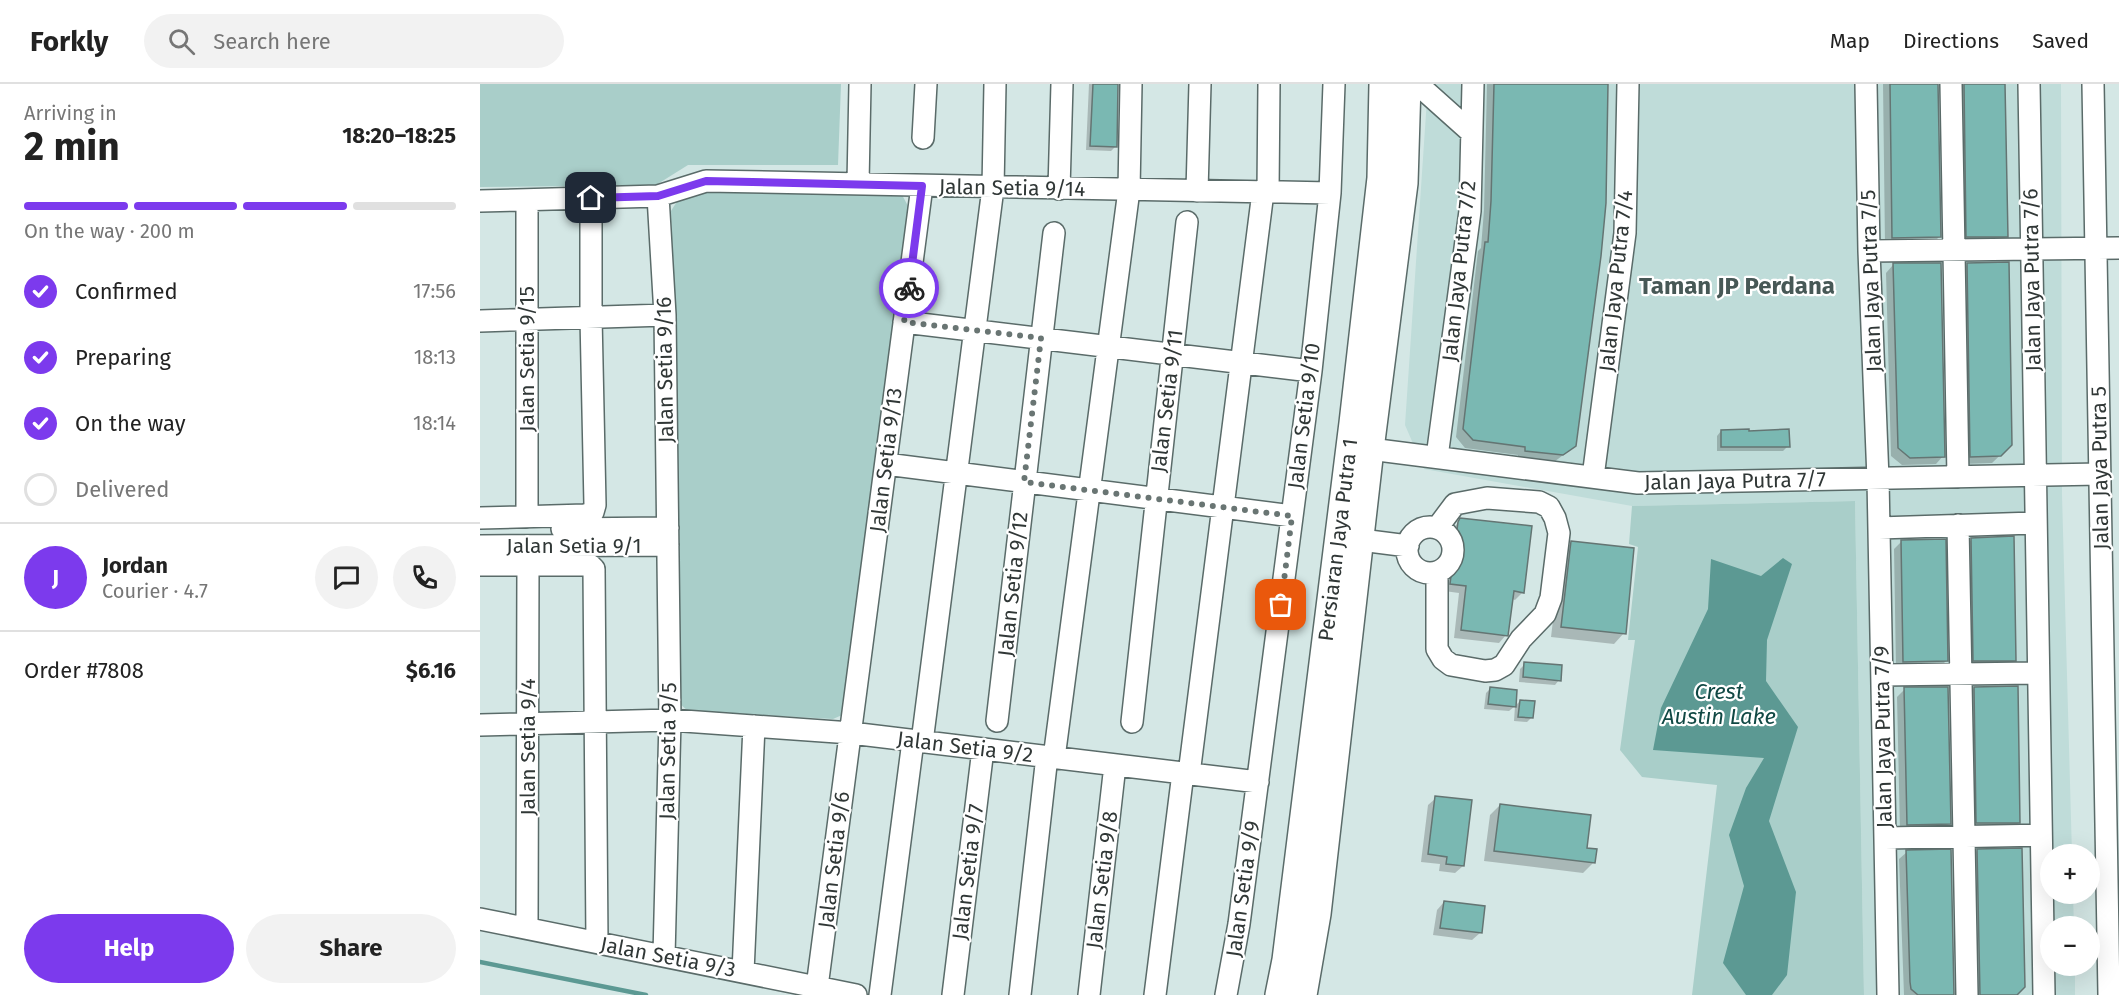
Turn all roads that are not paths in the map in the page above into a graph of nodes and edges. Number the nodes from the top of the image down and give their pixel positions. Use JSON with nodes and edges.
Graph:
{"nodes":[{"id":1,"x":860,"y":84,"type":"edge"},
{"id":2,"x":926,"y":84,"type":"edge"},
{"id":3,"x":995,"y":84,"type":"edge"},
{"id":4,"x":1062,"y":84,"type":"edge"},
{"id":5,"x":1131,"y":84,"type":"edge"},
{"id":6,"x":1200,"y":84,"type":"edge"},
{"id":7,"x":1269,"y":84,"type":"edge"},
{"id":8,"x":1334,"y":84,"type":"edge"},
{"id":9,"x":1383,"y":84,"type":"edge"},
{"id":10,"x":1407,"y":84,"type":"edge"},
{"id":11,"x":1421,"y":84,"type":"edge"},
{"id":12,"x":1473,"y":84,"type":"edge"},
{"id":13,"x":1628,"y":84,"type":"edge"},
{"id":14,"x":1866,"y":84,"type":"edge"},
{"id":15,"x":1951,"y":84,"type":"edge"},
{"id":16,"x":2029,"y":84,"type":"edge"},
{"id":17,"x":2093,"y":84,"type":"edge"},
{"id":18,"x":1471,"y":132,"type":"junction"},
{"id":19,"x":924,"y":138,"type":"dead end"},
{"id":20,"x":858,"y":183,"type":"junction"},
{"id":21,"x":922,"y":186,"type":"junction"},
{"id":22,"x":993,"y":188,"type":"junction"},
{"id":23,"x":1059,"y":189,"type":"junction"},
{"id":24,"x":1129,"y":190,"type":"junction"},
{"id":25,"x":1197,"y":191,"type":"junction"},
{"id":26,"x":1265,"y":192,"type":"junction"},
{"id":27,"x":1330,"y":193,"type":"junction"},
{"id":28,"x":658,"y":196,"type":"junction"},
{"id":29,"x":591,"y":198,"type":"junction"},
{"id":30,"x":527,"y":200,"type":"junction"},
{"id":31,"x":480,"y":201,"type":"edge"},
{"id":32,"x":1187,"y":222,"type":"dead end"},
{"id":33,"x":1054,"y":233,"type":"dead end"},
{"id":34,"x":2096,"y":248,"type":"junction"},
{"id":35,"x":2119,"y":248,"type":"edge"},
{"id":36,"x":1954,"y":250,"type":"junction"},
{"id":37,"x":2032,"y":250,"type":"junction"},
{"id":38,"x":1869,"y":251,"type":"junction"},
{"id":39,"x":665,"y":315,"type":"junction"},
{"id":40,"x":591,"y":317,"type":"junction"},
{"id":41,"x":527,"y":319,"type":"junction"},
{"id":42,"x":480,"y":321,"type":"edge"},
{"id":43,"x":904,"y":322,"type":"junction"},
{"id":44,"x":974,"y":330,"type":"junction"},
{"id":45,"x":1041,"y":338,"type":"junction"},
{"id":46,"x":1108,"y":346,"type":"junction"},
{"id":47,"x":1173,"y":354,"type":"junction"},
{"id":48,"x":1241,"y":363,"type":"junction"},
{"id":49,"x":1311,"y":371,"type":"junction"},
{"id":50,"x":1370,"y":449,"type":"junction"},
{"id":51,"x":1437,"y":457,"type":"junction"},
{"id":52,"x":886,"y":464,"type":"junction"},
{"id":53,"x":956,"y":474,"type":"junction"},
{"id":54,"x":2100,"y":474,"type":"junction"},
{"id":55,"x":2034,"y":476,"type":"junction"},
{"id":56,"x":1593,"y":477,"type":"junction"},
{"id":57,"x":1958,"y":477,"type":"junction"},
{"id":58,"x":1878,"y":479,"type":"junction"},
{"id":59,"x":1024,"y":482,"type":"junction"},
{"id":60,"x":1089,"y":490,"type":"junction"},
{"id":61,"x":1156,"y":499,"type":"junction"},
{"id":62,"x":1223,"y":507,"type":"junction"},
{"id":63,"x":1292,"y":516,"type":"junction"},
{"id":64,"x":527,"y":517,"type":"junction"},
{"id":65,"x":480,"y":518,"type":"edge"},
{"id":66,"x":2035,"y":523,"type":"junction"},
{"id":67,"x":1958,"y":525,"type":"junction"},
{"id":68,"x":1437,"y":528,"type":"junction"},
{"id":69,"x":1879,"y":528,"type":"junction"},
{"id":70,"x":480,"y":531,"type":"edge"},
{"id":71,"x":668,"y":536,"type":"junction"},
{"id":72,"x":1361,"y":540,"type":"junction"},
{"id":73,"x":480,"y":546,"type":"edge"},
{"id":74,"x":1408,"y":546,"type":"junction"},
{"id":75,"x":480,"y":565,"type":"edge"},
{"id":76,"x":528,"y":565,"type":"junction"},
{"id":77,"x":1437,"y":573,"type":"junction"},
{"id":78,"x":2038,"y":673,"type":"junction"},
{"id":79,"x":1961,"y":674,"type":"junction"},
{"id":80,"x":1882,"y":675,"type":"junction"},
{"id":81,"x":670,"y":720,"type":"junction"},
{"id":82,"x":997,"y":721,"type":"dead end"},
{"id":83,"x":596,"y":722,"type":"junction"},
{"id":84,"x":1132,"y":722,"type":"dead end"},
{"id":85,"x":528,"y":724,"type":"junction"},
{"id":86,"x":480,"y":726,"type":"edge"},
{"id":87,"x":754,"y":726,"type":"junction"},
{"id":88,"x":850,"y":733,"type":"junction"},
{"id":89,"x":917,"y":741,"type":"junction"},
{"id":90,"x":983,"y":749,"type":"junction"},
{"id":91,"x":1050,"y":757,"type":"junction"},
{"id":92,"x":1115,"y":765,"type":"junction"},
{"id":93,"x":1186,"y":773,"type":"junction"},
{"id":94,"x":1258,"y":782,"type":"junction"},
{"id":95,"x":2041,"y":835,"type":"junction"},
{"id":96,"x":1964,"y":837,"type":"junction"},
{"id":97,"x":1885,"y":838,"type":"junction"},
{"id":98,"x":480,"y":919,"type":"edge"},
{"id":99,"x":527,"y":928,"type":"junction"},
{"id":100,"x":597,"y":942,"type":"junction"},
{"id":101,"x":664,"y":956,"type":"junction"},
{"id":102,"x":743,"y":972,"type":"junction"},
{"id":103,"x":817,"y":987,"type":"junction"},
{"id":104,"x":856,"y":995,"type":"edge"},
{"id":105,"x":880,"y":995,"type":"edge"},
{"id":106,"x":952,"y":995,"type":"edge"},
{"id":107,"x":1020,"y":995,"type":"edge"},
{"id":108,"x":1089,"y":995,"type":"edge"},
{"id":109,"x":1155,"y":995,"type":"edge"},
{"id":110,"x":1226,"y":995,"type":"edge"},
{"id":111,"x":1279,"y":995,"type":"edge"},
{"id":112,"x":1303,"y":995,"type":"edge"},
{"id":113,"x":1888,"y":995,"type":"edge"},
{"id":114,"x":1967,"y":995,"type":"edge"},
{"id":115,"x":2044,"y":995,"type":"edge"},
{"id":116,"x":2109,"y":995,"type":"edge"}],
"edges":[{"from":1,"to":20,"type":"street"},
{"from":2,"to":19,"type":"street"},
{"from":3,"to":22,"type":"street"},
{"from":4,"to":23,"type":"street"},
{"from":5,"to":24,"type":"street"},
{"from":6,"to":25,"type":"street"},
{"from":7,"to":26,"type":"street"},
{"from":8,"to":27,"type":"street","name":"Jalan Setia 9/10"},
{"from":9,"to":111,"type":"main road","name":"Persiaran Jaya Putra 1"},
{"from":10,"to":50,"type":"main road","name":"Persiaran Jaya Putra 1"},
{"from":11,"to":18,"type":"street"},
{"from":12,"to":18,"type":"street","name":"Jalan Jaya Putra 7/2"},
{"from":13,"to":56,"type":"street","name":"Jalan Jaya Putra 7/4"},
{"from":14,"to":38,"type":"street","name":"Jalan Jaya Putra 7/5"},
{"from":15,"to":36,"type":"street"},
{"from":16,"to":37,"type":"street","name":"Jalan Jaya Putra 7/6"},
{"from":17,"to":34,"type":"street","name":"Jalan Jaya Putra 5"},
{"from":18,"to":51,"type":"street","name":"Jalan Jaya Putra 7/2"},
{"from":20,"to":21,"type":"street","name":"Jalan Setia 9/14"},
{"from":20,"to":28,"type":"street","name":"Jalan Setia 9/14"},
{"from":21,"to":22,"type":"street","name":"Jalan Setia 9/14"},
{"from":21,"to":43,"type":"street","name":"Jalan Setia 9/13"},
{"from":22,"to":23,"type":"street","name":"Jalan Setia 9/14"},
{"from":22,"to":44,"type":"street"},
{"from":23,"to":24,"type":"street","name":"Jalan Setia 9/14"},
{"from":24,"to":25,"type":"street","name":"Jalan Setia 9/14"},
{"from":24,"to":46,"type":"street"},
{"from":25,"to":26,"type":"street","name":"Jalan Setia 9/14"},
{"from":26,"to":27,"type":"street","name":"Jalan Setia 9/14"},
{"from":26,"to":48,"type":"street"},
{"from":27,"to":49,"type":"street","name":"Jalan Setia 9/10"},
{"from":28,"to":29,"type":"street","name":"Jalan Setia 9/14"},
{"from":28,"to":39,"type":"street","name":"Jalan Setia 9/16"},
{"from":29,"to":30,"type":"street","name":"Jalan Setia 9/14"},
{"from":29,"to":40,"type":"street"},
{"from":30,"to":31,"type":"street","name":"Jalan Setia 9/14"},
{"from":30,"to":41,"type":"street","name":"Jalan Setia 9/15"},
{"from":32,"to":47,"type":"street","name":"Jalan Setia 9/11"},
{"from":33,"to":45,"type":"street","name":"Jalan Setia 9/12"},
{"from":34,"to":35,"type":"street"},
{"from":34,"to":37,"type":"street"},
{"from":34,"to":54,"type":"street","name":"Jalan Jaya Putra 5"},
{"from":36,"to":37,"type":"street"},
{"from":36,"to":38,"type":"street"},
{"from":36,"to":57,"type":"street"},
{"from":37,"to":55,"type":"street","name":"Jalan Jaya Putra 7/6"},
{"from":38,"to":58,"type":"street","name":"Jalan Jaya Putra 7/5"},
{"from":39,"to":40,"type":"street"},
{"from":39,"to":71,"type":"street","name":"Jalan Setia 9/16"},
{"from":40,"to":41,"type":"street"},
{"from":40,"to":64,"type":"street"},
{"from":41,"to":42,"type":"street"},
{"from":41,"to":64,"type":"street","name":"Jalan Setia 9/15"},
{"from":43,"to":44,"type":"street"},
{"from":43,"to":52,"type":"street","name":"Jalan Setia 9/13"},
{"from":44,"to":45,"type":"street"},
{"from":44,"to":53,"type":"street"},
{"from":45,"to":46,"type":"street"},
{"from":45,"to":59,"type":"street","name":"Jalan Setia 9/12"},
{"from":46,"to":47,"type":"street"},
{"from":46,"to":60,"type":"street"},
{"from":47,"to":48,"type":"street"},
{"from":47,"to":61,"type":"street","name":"Jalan Setia 9/11"},
{"from":48,"to":49,"type":"street"},
{"from":48,"to":62,"type":"street"},
{"from":49,"to":63,"type":"street","name":"Jalan Setia 9/10"},
{"from":50,"to":51,"type":"street","name":"Jalan Jaya Putra 7/7"},
{"from":50,"to":72,"type":"main road","name":"Persiaran Jaya Putra 1"},
{"from":51,"to":56,"type":"street","name":"Jalan Jaya Putra 7/7"},
{"from":52,"to":53,"type":"street"},
{"from":52,"to":88,"type":"street","name":"Jalan Setia 9/13"},
{"from":53,"to":59,"type":"street"},
{"from":53,"to":89,"type":"street"},
{"from":54,"to":55,"type":"street","name":"Jalan Jaya Putra 7/7"},
{"from":54,"to":116,"type":"street","name":"Jalan Jaya Putra 5"},
{"from":55,"to":57,"type":"street","name":"Jalan Jaya Putra 7/7"},
{"from":55,"to":66,"type":"street","name":"Jalan Jaya Putra 7/6"},
{"from":56,"to":58,"type":"street","name":"Jalan Jaya Putra 7/7"},
{"from":57,"to":58,"type":"street","name":"Jalan Jaya Putra 7/7"},
{"from":58,"to":69,"type":"street","name":"Jalan Jaya Putra 7/9"},
{"from":59,"to":60,"type":"street"},
{"from":59,"to":82,"type":"street","name":"Jalan Setia 9/12"},
{"from":60,"to":61,"type":"street"},
{"from":60,"to":91,"type":"street"},
{"from":61,"to":62,"type":"street"},
{"from":61,"to":84,"type":"street","name":"Jalan Setia 9/11"},
{"from":62,"to":63,"type":"street"},
{"from":62,"to":93,"type":"street"},
{"from":63,"to":94,"type":"street","name":"Jalan Setia 9/10"},
{"from":64,"to":65,"type":"street"},
{"from":66,"to":67,"type":"street"},
{"from":66,"to":78,"type":"street","name":"Jalan Jaya Putra 7/6"},
{"from":67,"to":69,"type":"street"},
{"from":67,"to":79,"type":"street"},
{"from":68,"to":74,"type":"street"},
{"from":68,"to":77,"type":"street"},
{"from":68,"to":77,"type":"street"},
{"from":69,"to":80,"type":"street","name":"Jalan Jaya Putra 7/9"},
{"from":70,"to":71,"type":"street","name":"Jalan Setia 9/1"},
{"from":71,"to":73,"type":"street","name":"Jalan Setia 9/1"},
{"from":71,"to":81,"type":"street","name":"Jalan Setia 9/5"},
{"from":72,"to":74,"type":"street"},
{"from":72,"to":112,"type":"main road","name":"Persiaran Jaya Putra 1"},
{"from":74,"to":77,"type":"street"},
{"from":75,"to":76,"type":"street"},
{"from":76,"to":83,"type":"street"},
{"from":76,"to":85,"type":"street","name":"Jalan Setia 9/4"},
{"from":78,"to":79,"type":"street"},
{"from":78,"to":95,"type":"street","name":"Jalan Jaya Putra 7/6"},
{"from":79,"to":80,"type":"street"},
{"from":79,"to":96,"type":"street"},
{"from":80,"to":97,"type":"street","name":"Jalan Jaya Putra 7/9"},
{"from":81,"to":83,"type":"street","name":"Jalan Setia 9/2"},
{"from":81,"to":87,"type":"street","name":"Jalan Setia 9/2"},
{"from":81,"to":101,"type":"street","name":"Jalan Setia 9/5"},
{"from":83,"to":85,"type":"street","name":"Jalan Setia 9/2"},
{"from":83,"to":100,"type":"street"},
{"from":85,"to":86,"type":"street","name":"Jalan Setia 9/2"},
{"from":85,"to":99,"type":"street","name":"Jalan Setia 9/4"},
{"from":87,"to":88,"type":"street","name":"Jalan Setia 9/2"},
{"from":87,"to":102,"type":"street"},
{"from":88,"to":89,"type":"street","name":"Jalan Setia 9/2"},
{"from":88,"to":103,"type":"street","name":"Jalan Setia 9/6"},
{"from":89,"to":90,"type":"street","name":"Jalan Setia 9/2"},
{"from":89,"to":105,"type":"street"},
{"from":90,"to":91,"type":"street","name":"Jalan Setia 9/2"},
{"from":90,"to":106,"type":"street","name":"Jalan Setia 9/7"},
{"from":91,"to":92,"type":"street","name":"Jalan Setia 9/2"},
{"from":91,"to":107,"type":"street"},
{"from":92,"to":93,"type":"street","name":"Jalan Setia 9/2"},
{"from":92,"to":108,"type":"street","name":"Jalan Setia 9/8"},
{"from":93,"to":94,"type":"street","name":"Jalan Setia 9/2"},
{"from":93,"to":109,"type":"street"},
{"from":94,"to":110,"type":"street","name":"Jalan Setia 9/9"},
{"from":95,"to":96,"type":"street"},
{"from":95,"to":115,"type":"street","name":"Jalan Jaya Putra 7/6"},
{"from":96,"to":97,"type":"street"},
{"from":96,"to":114,"type":"street"},
{"from":97,"to":113,"type":"street","name":"Jalan Jaya Putra 7/9"},
{"from":98,"to":99,"type":"street","name":"Jalan Setia 9/3"},
{"from":99,"to":100,"type":"street","name":"Jalan Setia 9/3"},
{"from":100,"to":101,"type":"street","name":"Jalan Setia 9/3"},
{"from":101,"to":102,"type":"street","name":"Jalan Setia 9/3"},
{"from":102,"to":103,"type":"street","name":"Jalan Setia 9/3"},
{"from":103,"to":104,"type":"street","name":"Jalan Setia 9/3"}]}
